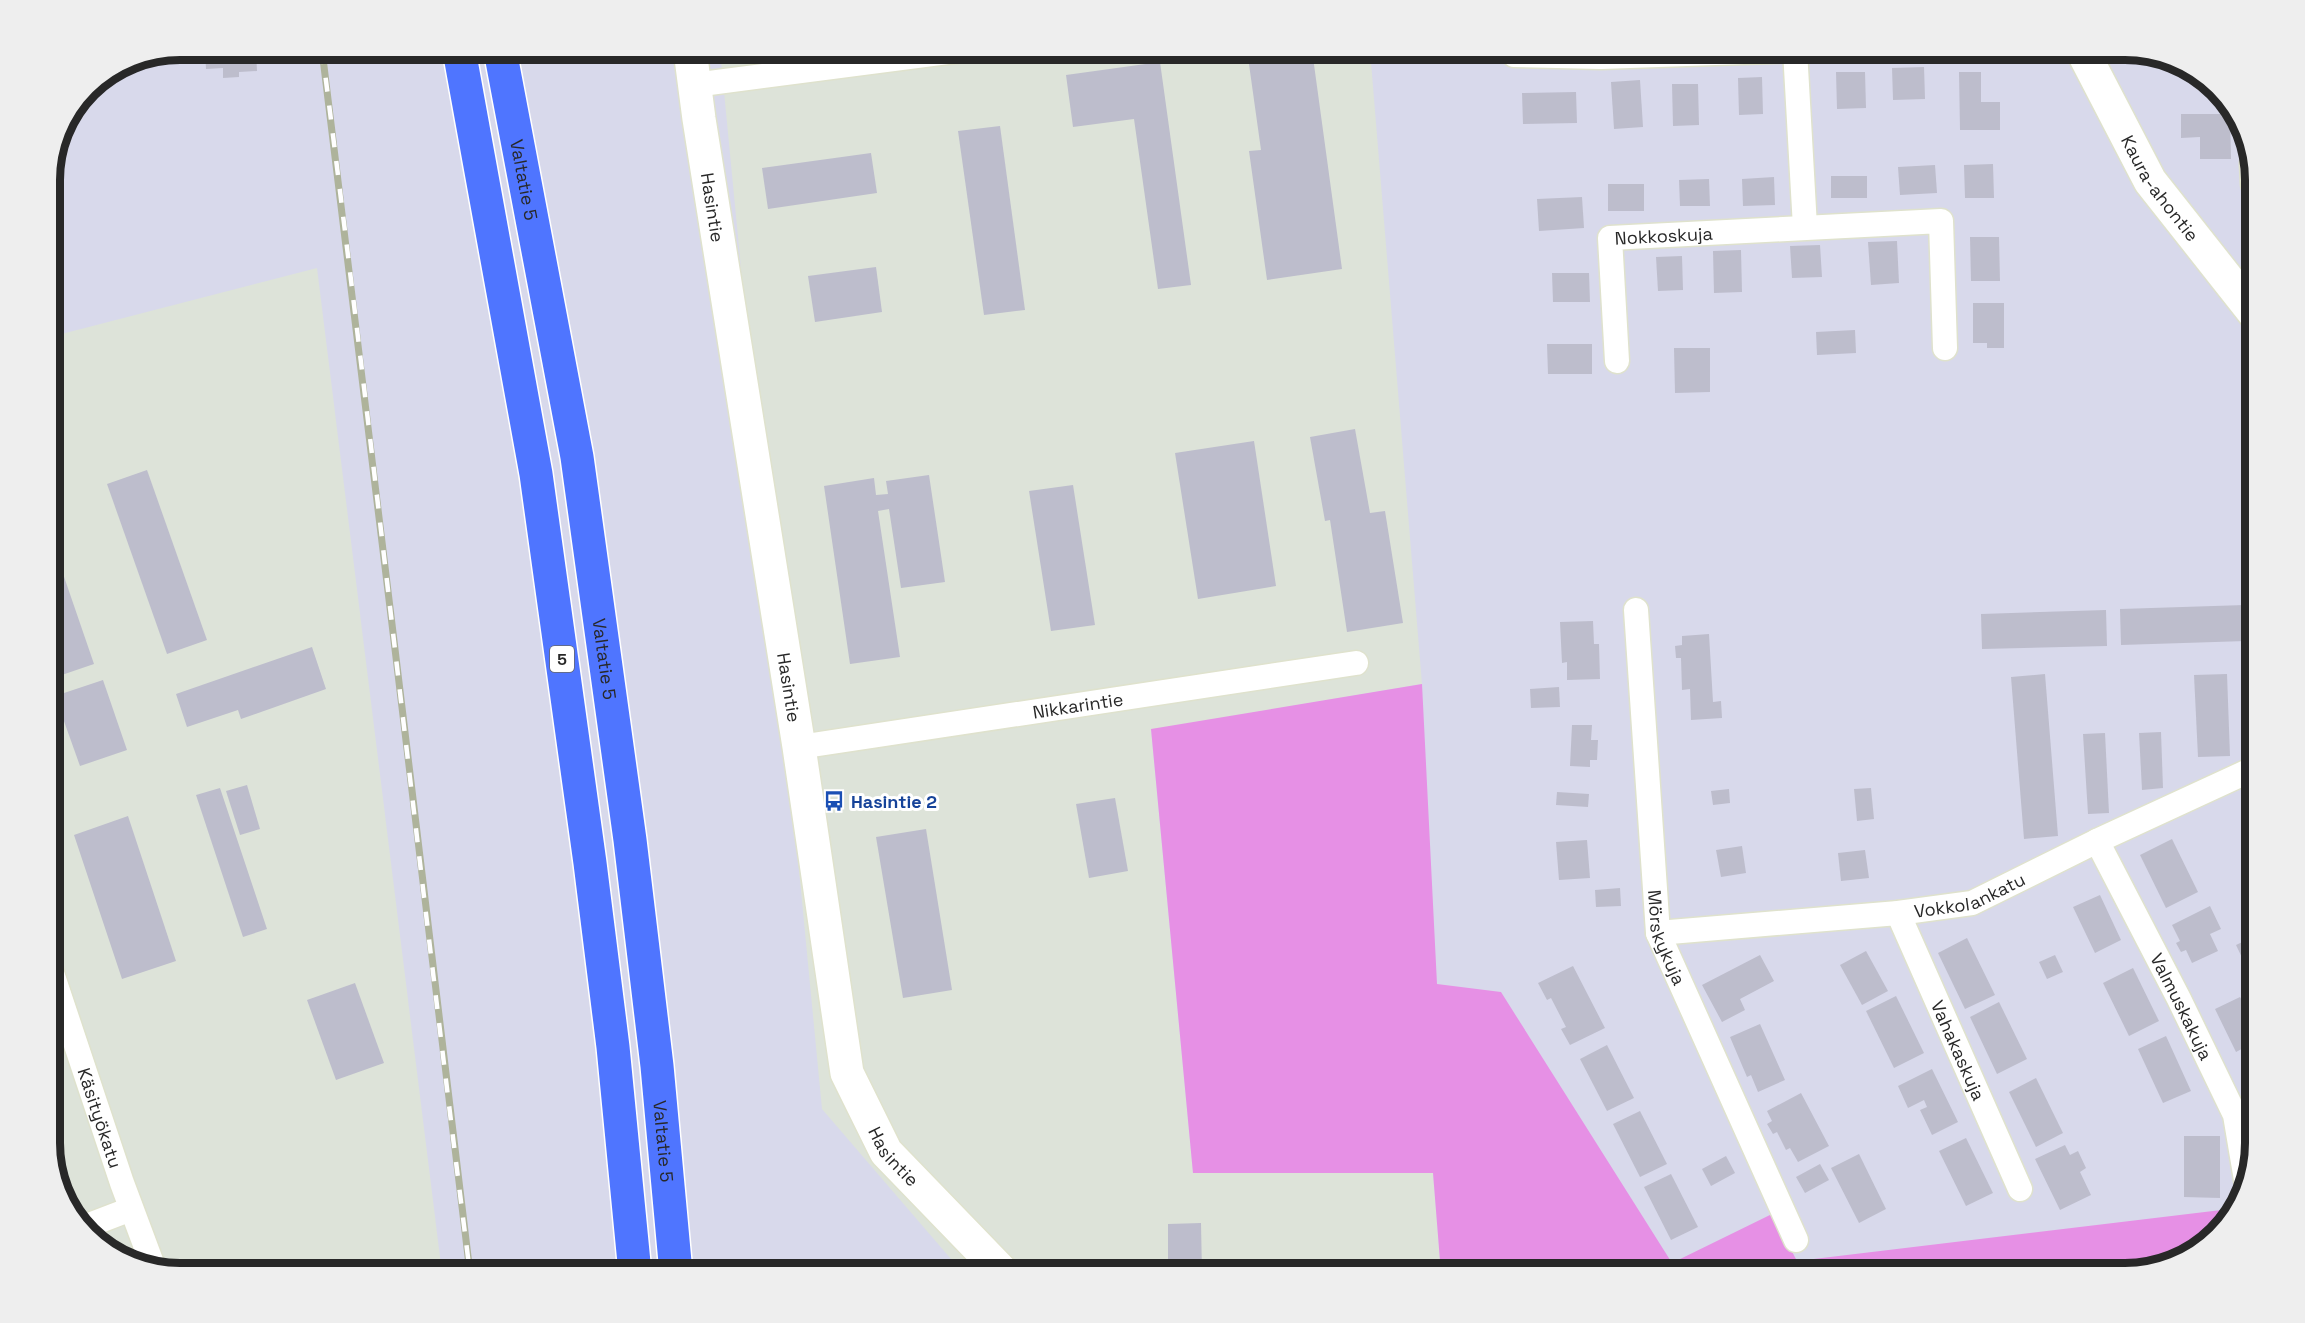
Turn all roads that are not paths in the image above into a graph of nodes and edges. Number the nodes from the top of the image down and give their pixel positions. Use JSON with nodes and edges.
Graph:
{"nodes":[{"id":1,"x":461,"y":60,"type":"edge"},
{"id":2,"x":502,"y":60,"type":"edge"},
{"id":3,"x":691,"y":60,"type":"edge"},
{"id":4,"x":888,"y":60,"type":"edge"},
{"id":5,"x":1795,"y":60,"type":"edge"},
{"id":6,"x":2087,"y":60,"type":"edge"},
{"id":7,"x":694,"y":86,"type":"junction"},
{"id":8,"x":1805,"y":227,"type":"junction"},
{"id":9,"x":2245,"y":301,"type":"edge"},
{"id":10,"x":1945,"y":348,"type":"dead end"},
{"id":11,"x":1617,"y":361,"type":"dead end"},
{"id":12,"x":1636,"y":610,"type":"dead end"},
{"id":13,"x":1356,"y":663,"type":"dead end"},
{"id":14,"x":799,"y":747,"type":"junction"},
{"id":15,"x":2245,"y":773,"type":"edge"},
{"id":16,"x":2097,"y":841,"type":"junction"},
{"id":17,"x":1898,"y":913,"type":"junction"},
{"id":18,"x":1658,"y":933,"type":"junction"},
{"id":19,"x":60,"y":998,"type":"edge"},
{"id":20,"x":2243,"y":1163,"type":"edge"},
{"id":21,"x":2020,"y":1189,"type":"dead end"},
{"id":22,"x":131,"y":1209,"type":"junction"},
{"id":23,"x":92,"y":1224,"type":"edge"},
{"id":24,"x":1796,"y":1240,"type":"dead end"},
{"id":25,"x":150,"y":1259,"type":"edge"},
{"id":26,"x":634,"y":1263,"type":"edge"},
{"id":27,"x":675,"y":1263,"type":"edge"},
{"id":28,"x":992,"y":1263,"type":"edge"}],
"edges":[{"from":1,"to":26,"type":"highway","number":"5"},
{"from":2,"to":27,"type":"highway","name":"Valtatie 5"},
{"from":3,"to":7,"type":"street","name":"Hasintie"},
{"from":4,"to":7,"type":"street"},
{"from":5,"to":8,"type":"street"},
{"from":6,"to":9,"type":"street","name":"Kaura-ahontie"},
{"from":7,"to":14,"type":"street","name":"Hasintie"},
{"from":8,"to":10,"type":"street","name":"Nokkoskuja"},
{"from":8,"to":11,"type":"street","name":"Nokkoskuja"},
{"from":12,"to":18,"type":"street","name":"Mörskykuja"},
{"from":13,"to":14,"type":"street","name":"Nikkarintie"},
{"from":14,"to":28,"type":"street","name":"Hasintie"},
{"from":15,"to":16,"type":"street","name":"Vokkolankatu"},
{"from":16,"to":17,"type":"street","name":"Vokkolankatu"},
{"from":16,"to":20,"type":"street","name":"Valmuskakuja"},
{"from":17,"to":18,"type":"street","name":"Vokkolankatu"},
{"from":17,"to":21,"type":"street","name":"Vahakaskuja"},
{"from":18,"to":24,"type":"street","name":"Mörskykuja"},
{"from":19,"to":22,"type":"street","name":"Käsityökatu"},
{"from":22,"to":23,"type":"street"},
{"from":22,"to":25,"type":"street","name":"Käsityökatu"}]}
